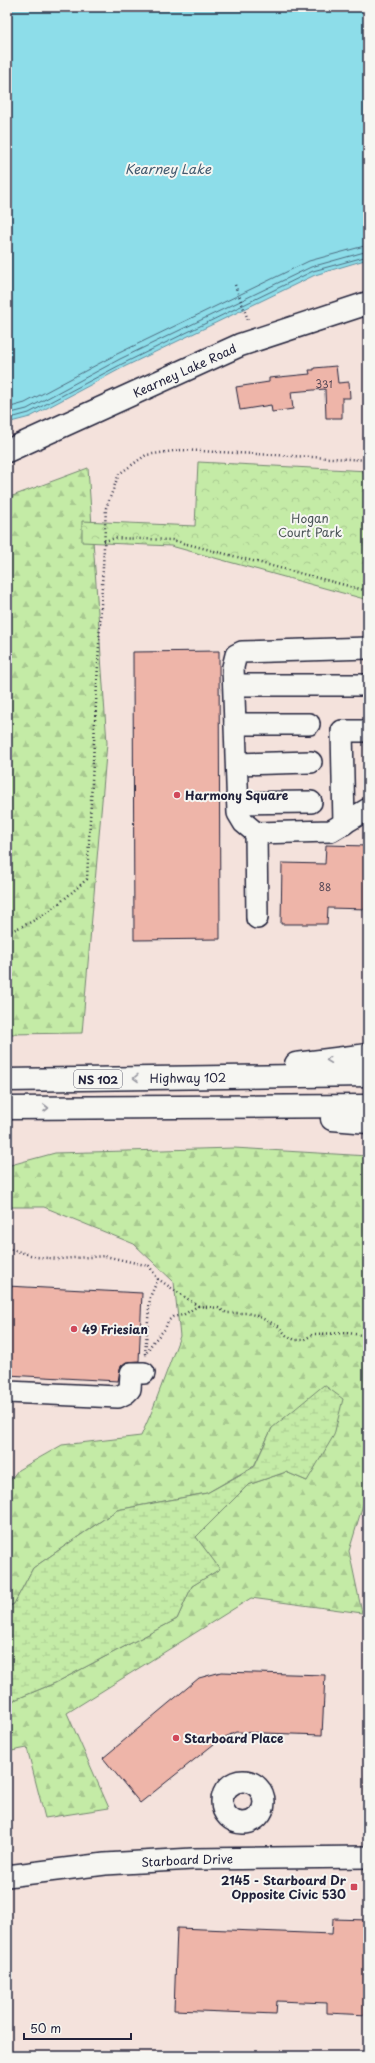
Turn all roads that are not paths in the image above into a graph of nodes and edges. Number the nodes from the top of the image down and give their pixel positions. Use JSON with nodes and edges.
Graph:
{"nodes":[{"id":1,"x":368,"y":303,"type":"edge"},
{"id":2,"x":7,"y":451,"type":"edge"},
{"id":3,"x":368,"y":648,"type":"edge"},
{"id":4,"x":234,"y":685,"type":"junction"},
{"id":5,"x":368,"y":685,"type":"edge"},
{"id":6,"x":235,"y":724,"type":"junction"},
{"id":7,"x":309,"y":724,"type":"dead end"},
{"id":8,"x":368,"y":731,"type":"edge"},
{"id":9,"x":311,"y":762,"type":"dead end"},
{"id":10,"x":237,"y":764,"type":"junction"},
{"id":11,"x":311,"y":802,"type":"dead end"},
{"id":12,"x":238,"y":803,"type":"junction"},
{"id":13,"x":368,"y":809,"type":"edge"},
{"id":14,"x":344,"y":824,"type":"junction"},
{"id":15,"x":256,"y":833,"type":"junction"},
{"id":16,"x":256,"y":918,"type":"dead end"},
{"id":17,"x":368,"y":1055,"type":"edge"},
{"id":18,"x":368,"y":1076,"type":"edge"},
{"id":19,"x":189,"y":1077,"type":"junction"},
{"id":20,"x":7,"y":1080,"type":"edge"},
{"id":21,"x":368,"y":1106,"type":"edge"},
{"id":22,"x":189,"y":1107,"type":"junction"},
{"id":23,"x":7,"y":1108,"type":"edge"},
{"id":24,"x":368,"y":1122,"type":"edge"},
{"id":25,"x":145,"y":1364,"type":"road end"},
{"id":26,"x":7,"y":1392,"type":"edge"},
{"id":27,"x":368,"y":1857,"type":"edge"},
{"id":28,"x":7,"y":1876,"type":"edge"}],
"edges":[{"from":1,"to":2,"type":"main road","name":"Kearney Lake Road"},
{"from":3,"to":4,"type":"street"},
{"from":4,"to":5,"type":"street"},
{"from":4,"to":6,"type":"street"},
{"from":6,"to":7,"type":"street"},
{"from":6,"to":10,"type":"street"},
{"from":8,"to":14,"type":"street"},
{"from":9,"to":10,"type":"street"},
{"from":10,"to":12,"type":"street"},
{"from":11,"to":12,"type":"street"},
{"from":12,"to":15,"type":"street"},
{"from":13,"to":14,"type":"street"},
{"from":14,"to":15,"type":"street"},
{"from":15,"to":16,"type":"street"},
{"from":17,"to":19,"type":"main road","one_way":true},
{"from":18,"to":19,"type":"main road","name":"Highway 102","number":"NS 102"},
{"from":19,"to":20,"type":"main road","name":"Highway 102","number":"NS 102","one_way":true},
{"from":21,"to":22,"type":"main road"},
{"from":23,"to":22,"type":"main road","one_way":true},
{"from":22,"to":24,"type":"main road"},
{"from":25,"to":26,"type":"street"},
{"from":27,"to":28,"type":"street","name":"Starboard Drive"}]}
